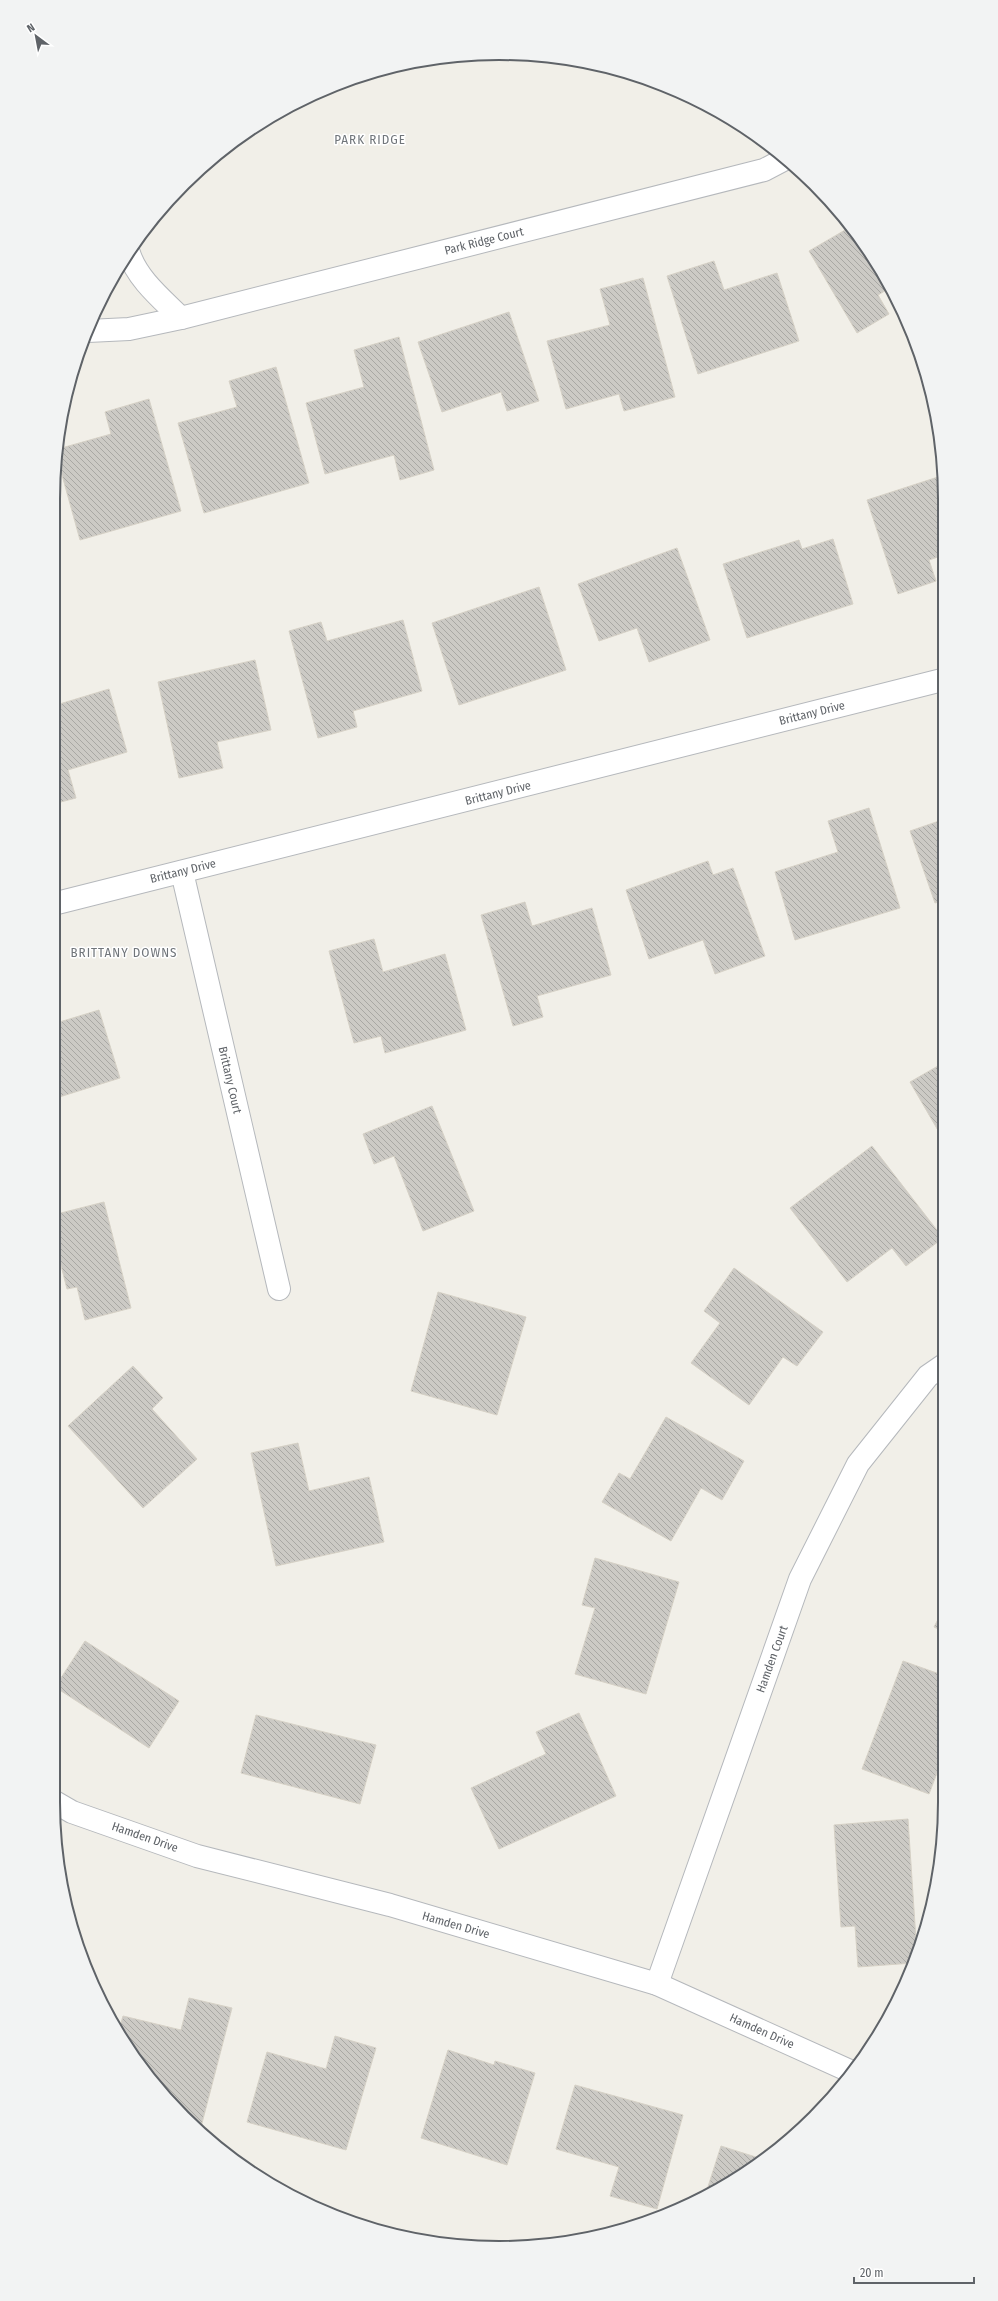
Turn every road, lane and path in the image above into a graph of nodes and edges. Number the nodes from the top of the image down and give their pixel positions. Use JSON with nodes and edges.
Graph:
{"nodes":[{"id":1,"x":779,"y":162,"type":"edge"},
{"id":2,"x":131,"y":260,"type":"edge"},
{"id":3,"x":181,"y":318,"type":"junction"},
{"id":4,"x":93,"y":331,"type":"edge"},
{"id":5,"x":938,"y":681,"type":"edge"},
{"id":6,"x":182,"y":872,"type":"junction"},
{"id":7,"x":60,"y":902,"type":"edge"},
{"id":8,"x":279,"y":1289,"type":"dead end"},
{"id":9,"x":938,"y":1369,"type":"edge"},
{"id":10,"x":60,"y":1805,"type":"edge"},
{"id":11,"x":657,"y":1984,"type":"junction"},
{"id":12,"x":847,"y":2070,"type":"edge"}],
"edges":[{"from":1,"to":3,"type":"street","name":"Park Ridge Court"},
{"from":2,"to":3,"type":"street"},
{"from":3,"to":4,"type":"street","name":"Park Ridge Court"},
{"from":5,"to":6,"type":"street","name":"Brittany Drive"},
{"from":6,"to":7,"type":"street","name":"Brittany Drive"},
{"from":6,"to":8,"type":"street","name":"Brittany Court"},
{"from":9,"to":11,"type":"street","name":"Hamden Court"},
{"from":10,"to":11,"type":"street","name":"Hamden Drive"},
{"from":11,"to":12,"type":"street","name":"Hamden Drive"}]}
